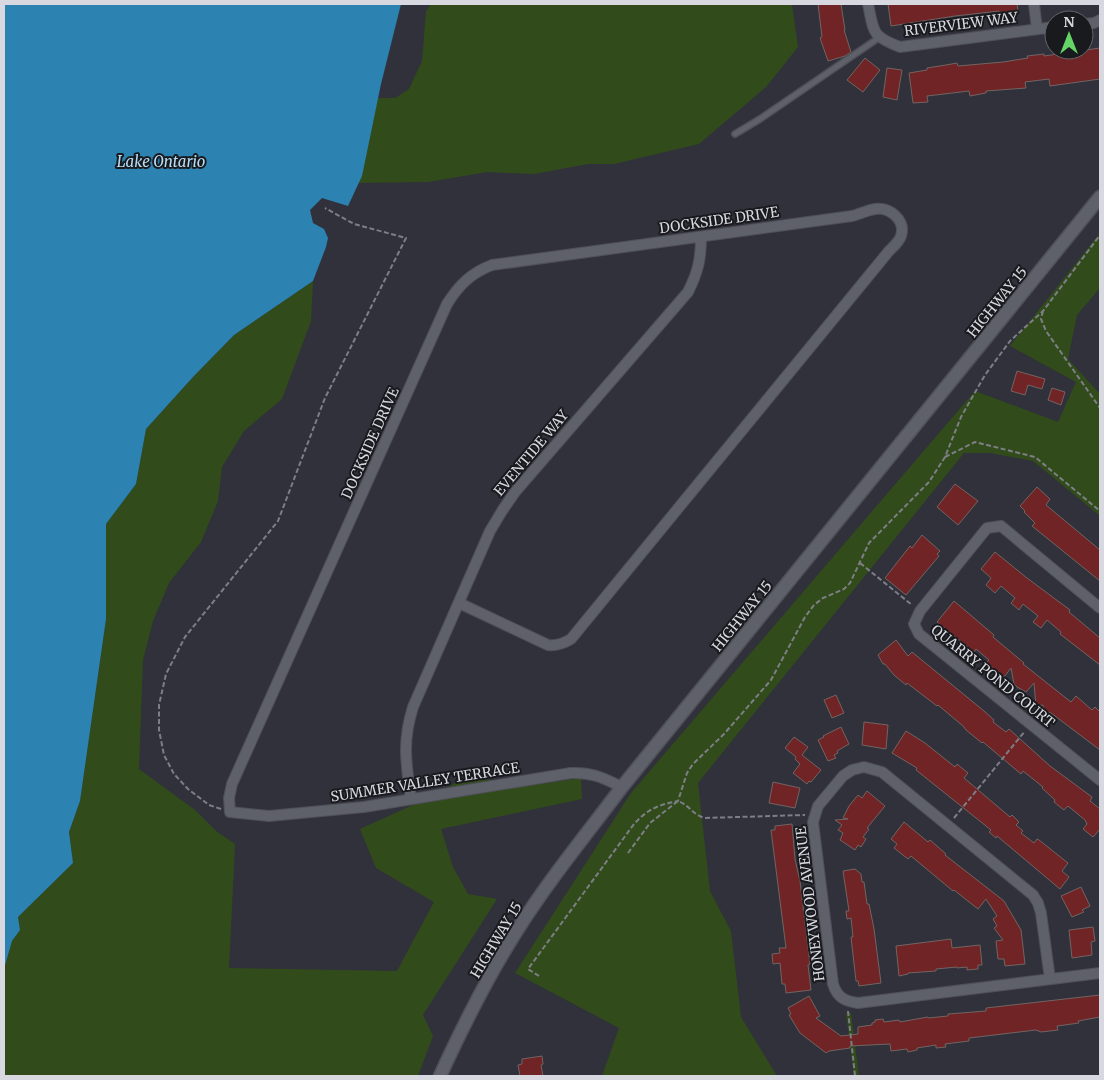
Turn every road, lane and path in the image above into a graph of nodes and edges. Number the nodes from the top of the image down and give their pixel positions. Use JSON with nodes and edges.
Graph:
{"nodes":[{"id":1,"x":868,"y":4,"type":"edge"},
{"id":2,"x":1034,"y":4,"type":"edge"},
{"id":3,"x":1037,"y":28,"type":"junction"},
{"id":4,"x":1044,"y":28,"type":"edge"},
{"id":5,"x":880,"y":37,"type":"junction"},
{"id":6,"x":735,"y":134,"type":"dead end"},
{"id":7,"x":1100,"y":197,"type":"edge"},
{"id":8,"x":325,"y":208,"type":"dead end"},
{"id":9,"x":700,"y":236,"type":"junction"},
{"id":10,"x":1100,"y":236,"type":"edge"},
{"id":11,"x":1043,"y":311,"type":"junction"},
{"id":12,"x":1100,"y":408,"type":"edge"},
{"id":13,"x":945,"y":457,"type":"junction"},
{"id":14,"x":1100,"y":511,"type":"edge"},
{"id":15,"x":860,"y":563,"type":"junction"},
{"id":16,"x":458,"y":603,"type":"junction"},
{"id":17,"x":1100,"y":608,"type":"edge"},
{"id":18,"x":920,"y":611,"type":"junction"},
{"id":19,"x":1031,"y":724,"type":"junction"},
{"id":20,"x":1100,"y":780,"type":"edge"},
{"id":21,"x":622,"y":787,"type":"junction"},
{"id":22,"x":411,"y":799,"type":"junction"},
{"id":23,"x":678,"y":801,"type":"junction"},
{"id":24,"x":230,"y":812,"type":"junction"},
{"id":25,"x":816,"y":814,"type":"junction"},
{"id":26,"x":947,"y":826,"type":"junction"},
{"id":27,"x":628,"y":853,"type":"dead end"},
{"id":28,"x":1100,"y":973,"type":"edge"},
{"id":29,"x":539,"y":976,"type":"dead end"},
{"id":30,"x":1050,"y":979,"type":"junction"},
{"id":31,"x":847,"y":1002,"type":"junction"},
{"id":32,"x":440,"y":1076,"type":"edge"},
{"id":33,"x":855,"y":1076,"type":"edge"}],
"edges":[{"from":1,"to":5,"type":"street"},
{"from":2,"to":3,"type":"street"},
{"from":3,"to":4,"type":"street","name":"RIVERVIEW WAY"},
{"from":3,"to":5,"type":"street","name":"RIVERVIEW WAY"},
{"from":5,"to":6,"type":"lane"},
{"from":7,"to":21,"type":"main road","name":"HIGHWAY 15"},
{"from":8,"to":24,"type":"path"},
{"from":9,"to":16,"type":"street","name":"EVENTIDE WAY"},
{"from":9,"to":16,"type":"street","name":"DOCKSIDE DRIVE"},
{"from":9,"to":24,"type":"street","name":"DOCKSIDE DRIVE"},
{"from":10,"to":11,"type":"path"},
{"from":11,"to":12,"type":"path"},
{"from":11,"to":13,"type":"path"},
{"from":13,"to":14,"type":"path"},
{"from":13,"to":15,"type":"path"},
{"from":15,"to":18,"type":"path"},
{"from":15,"to":23,"type":"path"},
{"from":16,"to":22,"type":"street","name":"EVENTIDE WAY"},
{"from":17,"to":18,"type":"street"},
{"from":18,"to":19,"type":"street","name":"QUARRY POND COURT"},
{"from":19,"to":20,"type":"street","name":"QUARRY POND COURT"},
{"from":19,"to":26,"type":"path"},
{"from":21,"to":22,"type":"street","name":"SUMMER VALLEY TERRACE"},
{"from":21,"to":32,"type":"main road","name":"HIGHWAY 15"},
{"from":22,"to":24,"type":"street","name":"SUMMER VALLEY TERRACE"},
{"from":23,"to":25,"type":"path"},
{"from":23,"to":27,"type":"path"},
{"from":23,"to":29,"type":"path"},
{"from":25,"to":26,"type":"street","name":"HONEYWOOD AVENUE"},
{"from":25,"to":31,"type":"street","name":"HONEYWOOD AVENUE"},
{"from":26,"to":30,"type":"street","name":"HONEYWOOD AVENUE"},
{"from":28,"to":30,"type":"street"},
{"from":30,"to":31,"type":"street"},
{"from":31,"to":33,"type":"path"}]}
